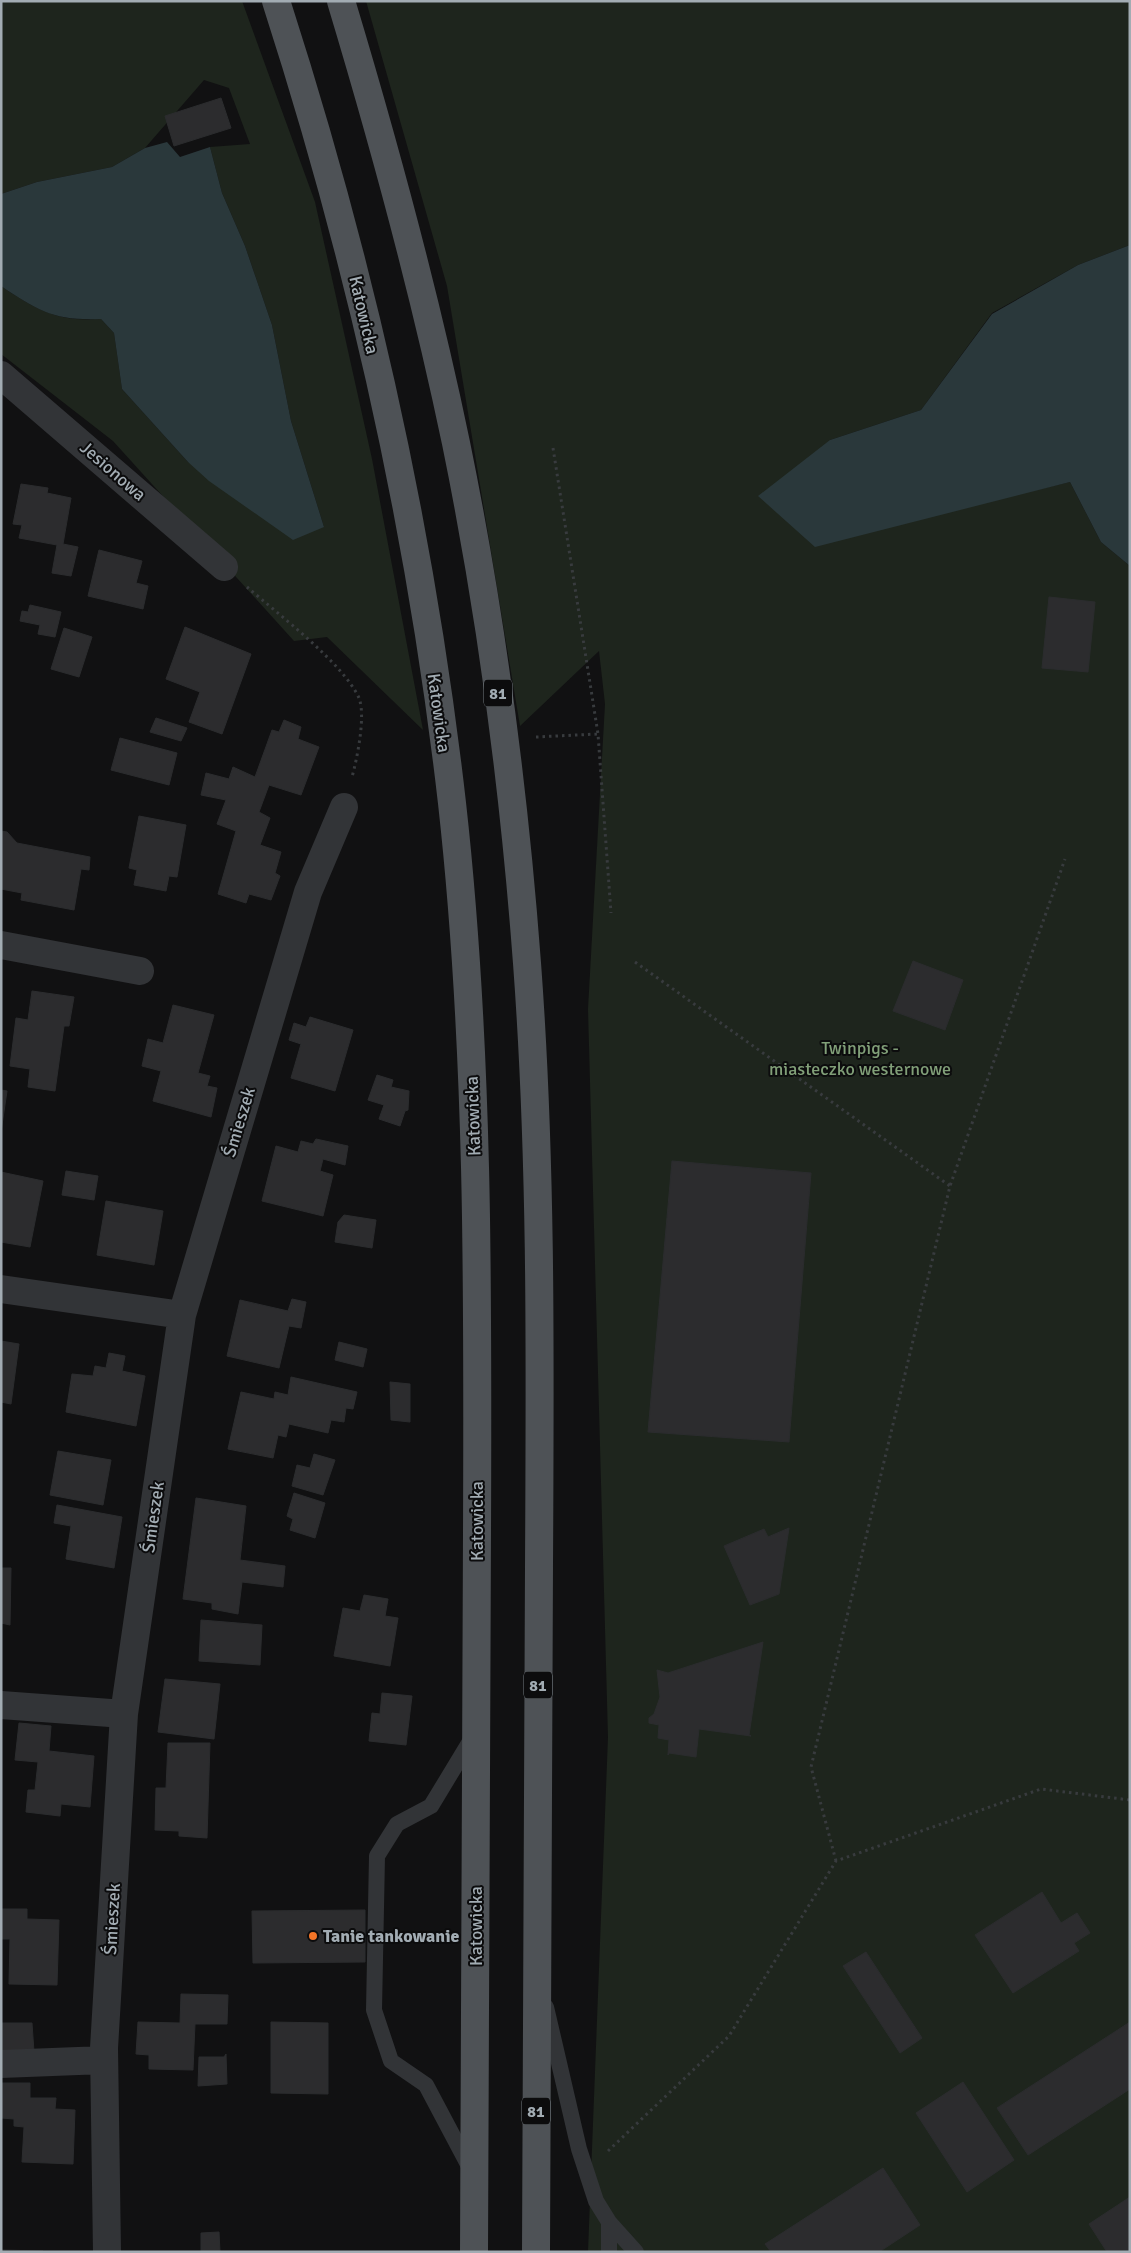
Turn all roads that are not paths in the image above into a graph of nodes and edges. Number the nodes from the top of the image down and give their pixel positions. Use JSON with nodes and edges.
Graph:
{"nodes":[{"id":1,"x":276,"y":1,"type":"edge"},
{"id":2,"x":341,"y":1,"type":"edge"},
{"id":3,"x":1,"y":375,"type":"edge"},
{"id":4,"x":224,"y":567,"type":"road end"},
{"id":5,"x":344,"y":807,"type":"road end"},
{"id":6,"x":1,"y":945,"type":"edge"},
{"id":7,"x":140,"y":971,"type":"dead end"},
{"id":8,"x":1,"y":1289,"type":"edge"},
{"id":9,"x":182,"y":1315,"type":"junction"},
{"id":10,"x":1,"y":1705,"type":"edge"},
{"id":11,"x":124,"y":1714,"type":"junction"},
{"id":12,"x":476,"y":1731,"type":"junction"},
{"id":13,"x":537,"y":1970,"type":"junction"},
{"id":14,"x":104,"y":2060,"type":"junction"},
{"id":15,"x":1,"y":2064,"type":"edge"},
{"id":16,"x":474,"y":2176,"type":"junction"},
{"id":17,"x":609,"y":2222,"type":"junction"},
{"id":18,"x":107,"y":2252,"type":"edge"},
{"id":19,"x":474,"y":2252,"type":"edge"},
{"id":20,"x":536,"y":2252,"type":"edge"},
{"id":21,"x":609,"y":2252,"type":"edge"},
{"id":22,"x":636,"y":2252,"type":"edge"}],
"edges":[{"from":1,"to":12,"type":"main road","name":"Katowicka"},
{"from":2,"to":13,"type":"main road","number":"81"},
{"from":3,"to":4,"type":"street","name":"Jesionowa"},
{"from":5,"to":9,"type":"street","name":"Śmieszek"},
{"from":6,"to":7,"type":"street"},
{"from":8,"to":9,"type":"street"},
{"from":9,"to":11,"type":"street","name":"Śmieszek"},
{"from":10,"to":11,"type":"street"},
{"from":11,"to":14,"type":"street","name":"Śmieszek"},
{"from":12,"to":16,"type":"main road","name":"Katowicka"},
{"from":12,"to":16,"type":"lane"},
{"from":13,"to":17,"type":"lane"},
{"from":13,"to":20,"type":"main road","number":"81"},
{"from":14,"to":15,"type":"street"},
{"from":14,"to":18,"type":"street","name":"Śmieszek"},
{"from":16,"to":19,"type":"main road","name":"Katowicka"},
{"from":17,"to":21,"type":"lane"},
{"from":17,"to":22,"type":"lane"}]}
